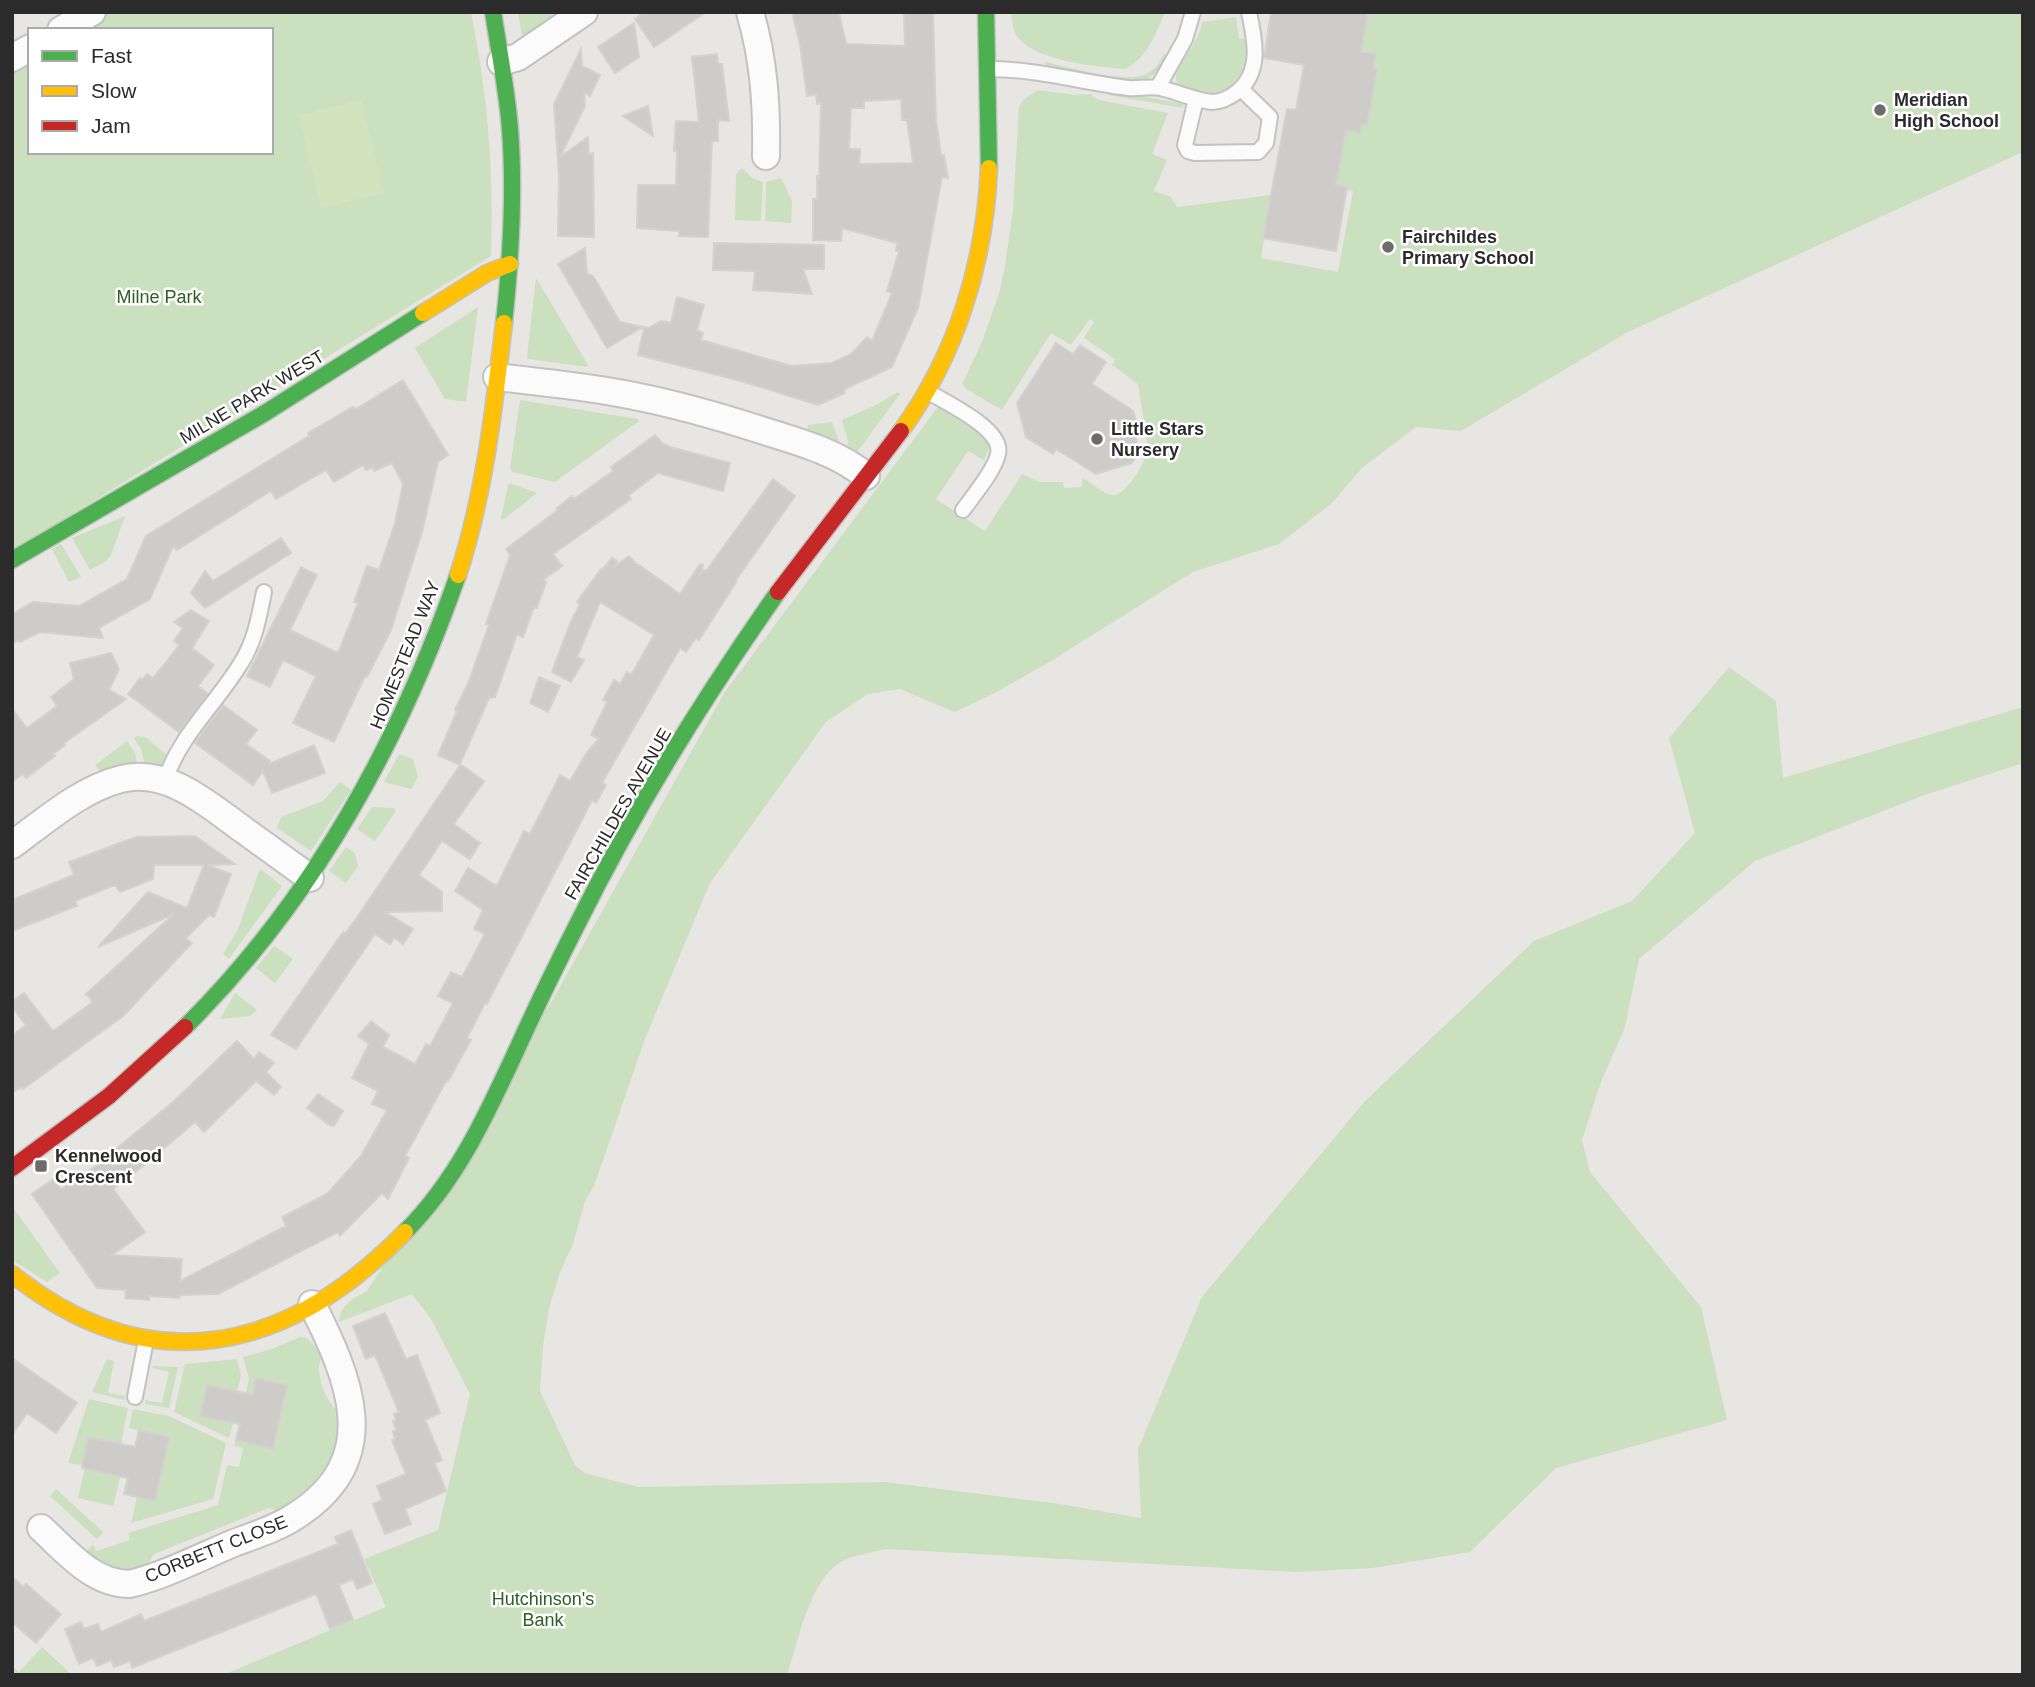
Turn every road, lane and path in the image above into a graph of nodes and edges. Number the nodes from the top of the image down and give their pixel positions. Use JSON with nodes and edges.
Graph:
{"nodes":[{"id":1,"x":92,"y":12,"type":"edge"},
{"id":2,"x":493,"y":12,"type":"edge"},
{"id":3,"x":584,"y":12,"type":"edge"},
{"id":4,"x":750,"y":12,"type":"edge"},
{"id":5,"x":985,"y":12,"type":"edge"},
{"id":6,"x":1193,"y":12,"type":"edge"},
{"id":7,"x":1249,"y":12,"type":"edge"},
{"id":8,"x":64,"y":28,"type":"edge"},
{"id":9,"x":28,"y":49,"type":"edge"},
{"id":10,"x":12,"y":58,"type":"edge"},
{"id":11,"x":501,"y":62,"type":"junction"},
{"id":12,"x":988,"y":69,"type":"junction"},
{"id":13,"x":1158,"y":87,"type":"junction"},
{"id":14,"x":1241,"y":89,"type":"junction"},
{"id":15,"x":1196,"y":99,"type":"junction"},
{"id":16,"x":766,"y":156,"type":"dead end"},
{"id":17,"x":510,"y":264,"type":"junction"},
{"id":18,"x":497,"y":377,"type":"junction"},
{"id":19,"x":926,"y":391,"type":"junction"},
{"id":20,"x":866,"y":476,"type":"junction"},
{"id":21,"x":963,"y":510,"type":"dead end"},
{"id":22,"x":12,"y":560,"type":"edge"},
{"id":23,"x":264,"y":592,"type":"dead end"},
{"id":24,"x":165,"y":781,"type":"junction"},
{"id":25,"x":12,"y":845,"type":"edge"},
{"id":26,"x":310,"y":878,"type":"junction"},
{"id":27,"x":12,"y":1168,"type":"edge"},
{"id":28,"x":12,"y":1274,"type":"edge"},
{"id":29,"x":312,"y":1304,"type":"junction"},
{"id":30,"x":146,"y":1340,"type":"junction"},
{"id":31,"x":135,"y":1396,"type":"dead end"},
{"id":32,"x":41,"y":1528,"type":"dead end"}],
"edges":[{"from":1,"to":8,"type":"street"},
{"from":2,"to":11,"type":"street","name":"HOMESTEAD WAY"},
{"from":3,"to":11,"type":"street"},
{"from":4,"to":16,"type":"street"},
{"from":5,"to":12,"type":"street","name":"FAIRCHILDES AVENUE"},
{"from":6,"to":13,"type":"lane"},
{"from":7,"to":14,"type":"lane"},
{"from":9,"to":10,"type":"street"},
{"from":11,"to":17,"type":"street","name":"HOMESTEAD WAY"},
{"from":12,"to":13,"type":"lane"},
{"from":12,"to":19,"type":"street","name":"FAIRCHILDES AVENUE"},
{"from":13,"to":15,"type":"lane"},
{"from":14,"to":15,"type":"lane"},
{"from":14,"to":15,"type":"lane"},
{"from":17,"to":18,"type":"street","name":"HOMESTEAD WAY"},
{"from":17,"to":22,"type":"street","name":"MILNE PARK WEST"},
{"from":18,"to":20,"type":"street"},
{"from":18,"to":26,"type":"street","name":"HOMESTEAD WAY"},
{"from":19,"to":20,"type":"street","name":"FAIRCHILDES AVENUE"},
{"from":19,"to":21,"type":"lane"},
{"from":20,"to":29,"type":"street","name":"FAIRCHILDES AVENUE"},
{"from":23,"to":24,"type":"lane"},
{"from":24,"to":25,"type":"street"},
{"from":24,"to":26,"type":"street"},
{"from":26,"to":27,"type":"street","name":"HOMESTEAD WAY"},
{"from":28,"to":30,"type":"street","name":"FAIRCHILDES AVENUE"},
{"from":29,"to":30,"type":"street","name":"FAIRCHILDES AVENUE"},
{"from":29,"to":32,"type":"street","name":"CORBETT CLOSE"},
{"from":30,"to":31,"type":"lane"}]}
